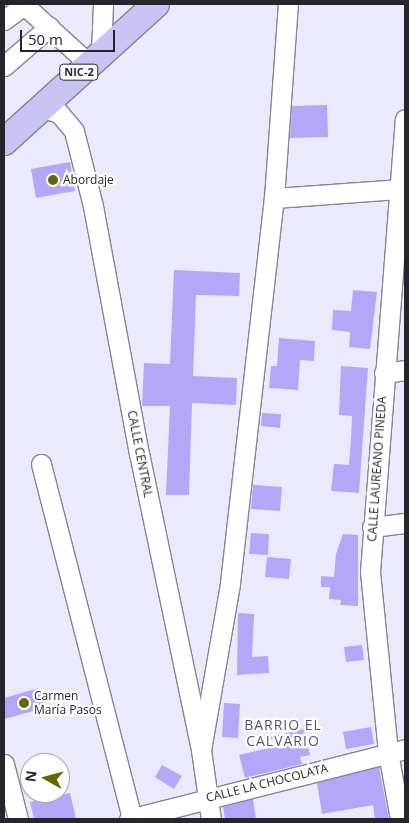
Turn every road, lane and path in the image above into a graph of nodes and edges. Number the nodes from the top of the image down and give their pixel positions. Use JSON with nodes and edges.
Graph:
{"nodes":[{"id":1,"x":103,"y":4,"type":"edge"},
{"id":2,"x":156,"y":4,"type":"edge"},
{"id":3,"x":288,"y":4,"type":"edge"},
{"id":4,"x":4,"y":20,"type":"edge"},
{"id":5,"x":49,"y":27,"type":"junction"},
{"id":6,"x":94,"y":57,"type":"junction"},
{"id":7,"x":4,"y":66,"type":"edge"},
{"id":8,"x":42,"y":108,"type":"junction"},
{"id":9,"x":405,"y":119,"type":"edge"},
{"id":10,"x":4,"y":142,"type":"edge"},
{"id":11,"x":399,"y":189,"type":"junction"},
{"id":12,"x":274,"y":198,"type":"junction"},
{"id":13,"x":405,"y":370,"type":"edge"},
{"id":14,"x":384,"y":373,"type":"junction"},
{"id":15,"x":42,"y":464,"type":"dead end"},
{"id":16,"x":405,"y":523,"type":"edge"},
{"id":17,"x":372,"y":527,"type":"junction"},
{"id":18,"x":201,"y":750,"type":"junction"},
{"id":19,"x":397,"y":750,"type":"edge"},
{"id":20,"x":4,"y":764,"type":"edge"},
{"id":21,"x":207,"y":798,"type":"junction"},
{"id":22,"x":18,"y":819,"type":"edge"},
{"id":23,"x":131,"y":819,"type":"edge"},
{"id":24,"x":211,"y":819,"type":"edge"},
{"id":25,"x":400,"y":819,"type":"edge"}],
"edges":[{"from":1,"to":6,"type":"street"},
{"from":2,"to":6,"type":"highway","number":"NIC-2"},
{"from":3,"to":12,"type":"street"},
{"from":4,"to":5,"type":"street"},
{"from":5,"to":6,"type":"street"},
{"from":5,"to":7,"type":"street"},
{"from":6,"to":8,"type":"highway","number":"NIC-2"},
{"from":8,"to":10,"type":"highway","number":"NIC-2"},
{"from":8,"to":18,"type":"street","name":"CALLE CENTRAL"},
{"from":9,"to":11,"type":"street","name":"CALLE LAUREANO PINEDA"},
{"from":11,"to":12,"type":"street"},
{"from":11,"to":14,"type":"street","name":"CALLE LAUREANO PINEDA"},
{"from":12,"to":18,"type":"street"},
{"from":13,"to":14,"type":"street"},
{"from":14,"to":17,"type":"street","name":"CALLE LAUREANO PINEDA"},
{"from":15,"to":23,"type":"street"},
{"from":16,"to":17,"type":"street"},
{"from":17,"to":19,"type":"street","name":"CALLE LAUREANO PINEDA"},
{"from":18,"to":21,"type":"street","name":"CALLE CENTRAL"},
{"from":19,"to":21,"type":"street","name":"CALLE LA CHOCOLATA"},
{"from":19,"to":25,"type":"street","name":"CALLE LAUREANO PINEDA"},
{"from":20,"to":22,"type":"street"},
{"from":21,"to":23,"type":"street","name":"CALLE LA CHOCOLATA"},
{"from":21,"to":24,"type":"street","name":"CALLE CENTRAL"}]}
